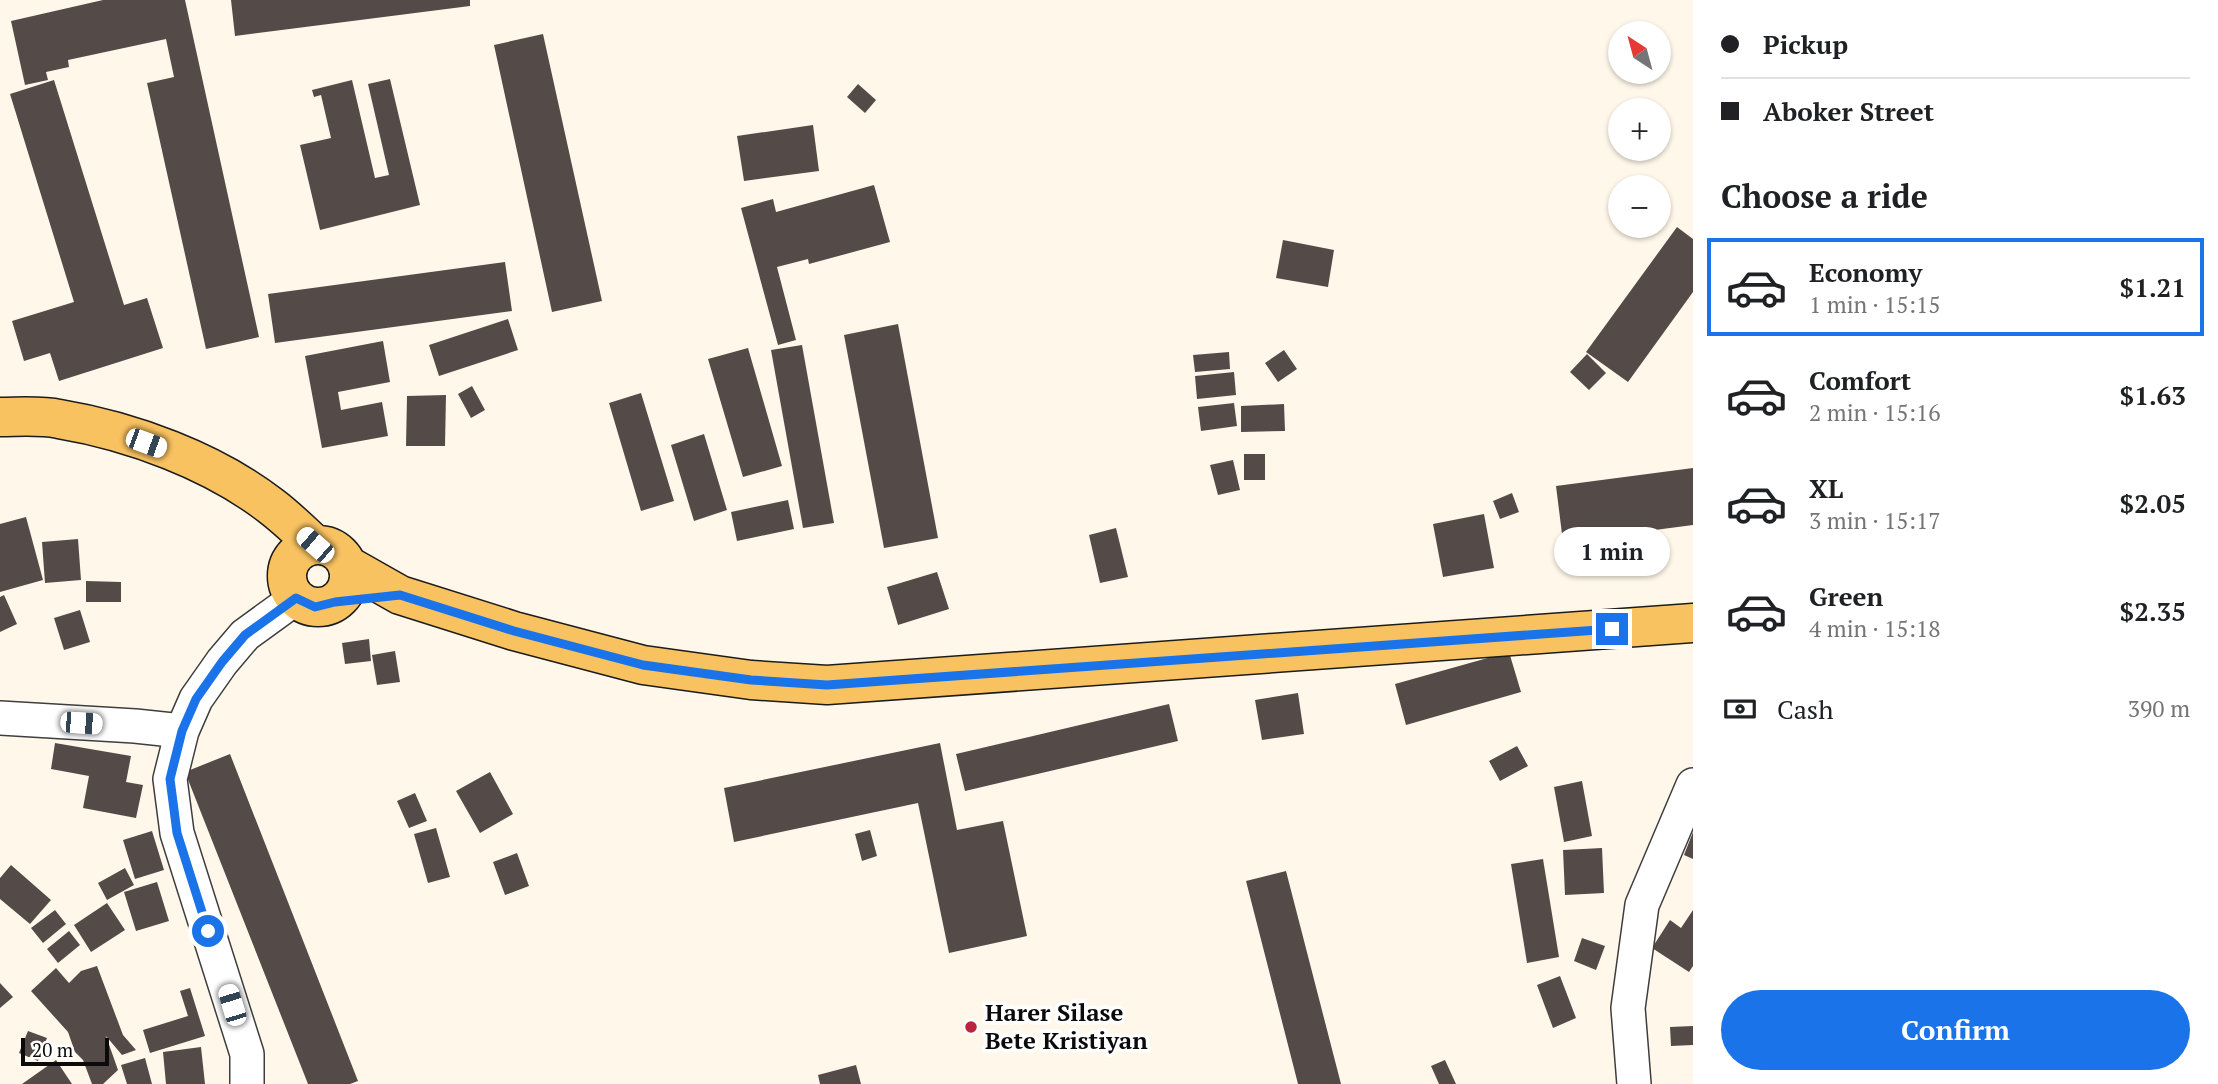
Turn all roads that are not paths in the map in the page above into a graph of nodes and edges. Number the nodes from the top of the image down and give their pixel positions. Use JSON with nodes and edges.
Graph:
{"nodes":[{"id":1,"x":0,"y":417,"type":"edge"},
{"id":2,"x":303,"y":553,"type":"junction"},
{"id":3,"x":347,"y":565,"type":"junction"},
{"id":4,"x":400,"y":595,"type":"junction"},
{"id":5,"x":296,"y":598,"type":"junction"},
{"id":6,"x":335,"y":602,"type":"junction"},
{"id":7,"x":1693,"y":623,"type":"edge"},
{"id":8,"x":0,"y":718,"type":"edge"},
{"id":9,"x":182,"y":731,"type":"junction"},
{"id":10,"x":1693,"y":785,"type":"edge"},
{"id":11,"x":247,"y":1084,"type":"edge"},
{"id":12,"x":1633,"y":1084,"type":"edge"}],
"edges":[{"from":1,"to":2,"type":"main road"},
{"from":2,"to":3,"type":"main road"},
{"from":2,"to":5,"type":"main road"},
{"from":3,"to":4,"type":"main road"},
{"from":3,"to":6,"type":"main road"},
{"from":4,"to":6,"type":"main road"},
{"from":4,"to":7,"type":"main road"},
{"from":5,"to":6,"type":"main road"},
{"from":5,"to":9,"type":"street"},
{"from":8,"to":9,"type":"street"},
{"from":9,"to":11,"type":"street"},
{"from":10,"to":12,"type":"street"}]}
